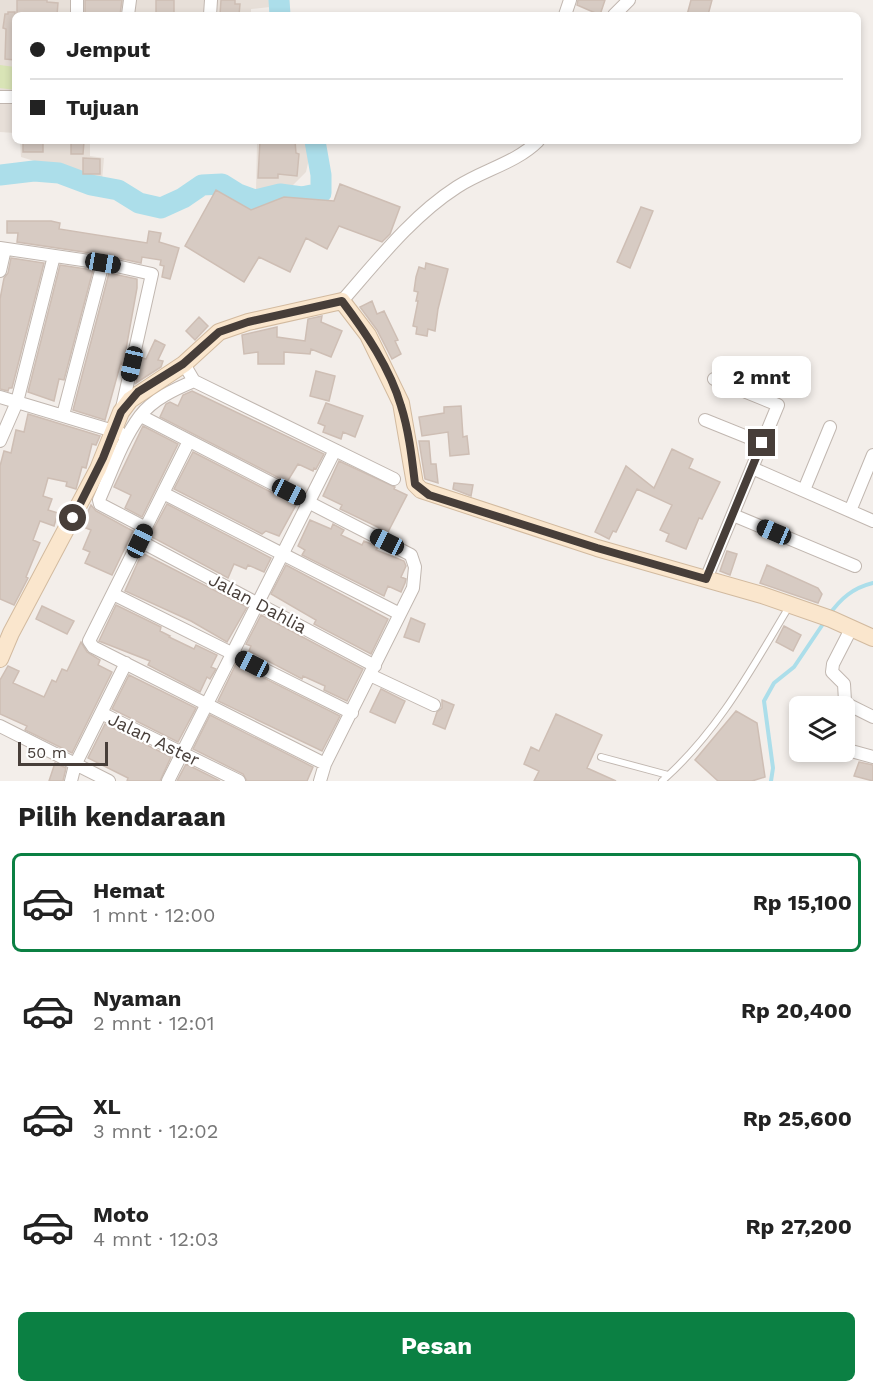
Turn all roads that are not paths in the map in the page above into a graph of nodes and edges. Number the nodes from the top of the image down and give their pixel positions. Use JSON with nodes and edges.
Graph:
{"nodes":[{"id":1,"x":629,"y":0,"type":"edge"},
{"id":2,"x":617,"y":12,"type":"edge"},
{"id":3,"x":534,"y":144,"type":"edge"},
{"id":4,"x":3,"y":249,"type":"edge"},
{"id":5,"x":54,"y":256,"type":"junction"},
{"id":6,"x":103,"y":263,"type":"junction"},
{"id":7,"x":0,"y":272,"type":"edge"},
{"id":8,"x":342,"y":301,"type":"junction"},
{"id":9,"x":183,"y":364,"type":"junction"},
{"id":10,"x":714,"y":379,"type":"dead end"},
{"id":11,"x":194,"y":381,"type":"junction"},
{"id":12,"x":0,"y":397,"type":"edge"},
{"id":13,"x":16,"y":402,"type":"junction"},
{"id":14,"x":121,"y":412,"type":"junction"},
{"id":15,"x":63,"y":415,"type":"junction"},
{"id":16,"x":141,"y":416,"type":"junction"},
{"id":17,"x":705,"y":420,"type":"dead end"},
{"id":18,"x":831,"y":426,"type":"dead end"},
{"id":19,"x":121,"y":434,"type":"junction"},
{"id":20,"x":0,"y":441,"type":"edge"},
{"id":21,"x":189,"y":441,"type":"junction"},
{"id":22,"x":762,"y":443,"type":"junction"},
{"id":23,"x":335,"y":450,"type":"junction"},
{"id":24,"x":873,"y":455,"type":"edge"},
{"id":25,"x":752,"y":468,"type":"junction"},
{"id":26,"x":394,"y":479,"type":"dead end"},
{"id":27,"x":804,"y":490,"type":"junction"},
{"id":28,"x":163,"y":493,"type":"junction"},
{"id":29,"x":309,"y":502,"type":"junction"},
{"id":30,"x":850,"y":511,"type":"junction"},
{"id":31,"x":734,"y":515,"type":"junction"},
{"id":32,"x":873,"y":521,"type":"edge"},
{"id":33,"x":146,"y":528,"type":"junction"},
{"id":34,"x":140,"y":541,"type":"junction"},
{"id":35,"x":283,"y":554,"type":"junction"},
{"id":36,"x":855,"y":566,"type":"dead end"},
{"id":37,"x":706,"y":579,"type":"junction"},
{"id":38,"x":113,"y":594,"type":"junction"},
{"id":39,"x":258,"y":602,"type":"junction"},
{"id":40,"x":790,"y":604,"type":"junction"},
{"id":41,"x":400,"y":614,"type":"junction"},
{"id":42,"x":852,"y":627,"type":"junction"},
{"id":43,"x":873,"y":638,"type":"edge"},
{"id":44,"x":232,"y":654,"type":"junction"},
{"id":45,"x":0,"y":659,"type":"edge"},
{"id":46,"x":126,"y":663,"type":"junction"},
{"id":47,"x":373,"y":670,"type":"junction"},
{"id":48,"x":844,"y":696,"type":"edge"},
{"id":49,"x":207,"y":704,"type":"junction"},
{"id":50,"x":434,"y":705,"type":"dead end"},
{"id":51,"x":855,"y":708,"type":"edge"},
{"id":52,"x":101,"y":713,"type":"junction"},
{"id":53,"x":352,"y":713,"type":"junction"},
{"id":54,"x":873,"y":717,"type":"edge"},
{"id":55,"x":0,"y":726,"type":"edge"},
{"id":56,"x":182,"y":752,"type":"junction"},
{"id":57,"x":855,"y":752,"type":"edge"},
{"id":58,"x":601,"y":757,"type":"dead end"},
{"id":59,"x":873,"y":757,"type":"edge"},
{"id":60,"x":325,"y":764,"type":"junction"},
{"id":61,"x":75,"y":765,"type":"junction"},
{"id":62,"x":668,"y":776,"type":"junction"},
{"id":63,"x":70,"y":781,"type":"edge"},
{"id":64,"x":109,"y":781,"type":"edge"},
{"id":65,"x":168,"y":781,"type":"edge"},
{"id":66,"x":239,"y":781,"type":"edge"},
{"id":67,"x":320,"y":781,"type":"edge"},
{"id":68,"x":662,"y":781,"type":"edge"}],
"edges":[{"from":1,"to":2,"type":"street"},
{"from":3,"to":8,"type":"street"},
{"from":4,"to":5,"type":"street"},
{"from":4,"to":7,"type":"street"},
{"from":5,"to":6,"type":"street"},
{"from":5,"to":13,"type":"street"},
{"from":6,"to":14,"type":"street"},
{"from":6,"to":15,"type":"street"},
{"from":8,"to":9,"type":"street"},
{"from":8,"to":37,"type":"street"},
{"from":9,"to":11,"type":"street"},
{"from":9,"to":14,"type":"street"},
{"from":10,"to":22,"type":"street"},
{"from":11,"to":16,"type":"street"},
{"from":11,"to":23,"type":"street"},
{"from":12,"to":13,"type":"street"},
{"from":13,"to":15,"type":"street"},
{"from":13,"to":20,"type":"street"},
{"from":14,"to":19,"type":"street"},
{"from":15,"to":19,"type":"street"},
{"from":16,"to":19,"type":"street"},
{"from":16,"to":21,"type":"street"},
{"from":17,"to":22,"type":"street"},
{"from":18,"to":27,"type":"street"},
{"from":19,"to":33,"type":"street"},
{"from":19,"to":45,"type":"street"},
{"from":21,"to":28,"type":"street"},
{"from":21,"to":29,"type":"street"},
{"from":22,"to":25,"type":"street"},
{"from":23,"to":26,"type":"street"},
{"from":23,"to":29,"type":"street"},
{"from":24,"to":30,"type":"street"},
{"from":25,"to":27,"type":"street"},
{"from":25,"to":31,"type":"street"},
{"from":27,"to":30,"type":"street"},
{"from":28,"to":33,"type":"street"},
{"from":28,"to":35,"type":"street"},
{"from":29,"to":35,"type":"street"},
{"from":29,"to":41,"type":"street"},
{"from":30,"to":32,"type":"street"},
{"from":31,"to":36,"type":"street"},
{"from":31,"to":37,"type":"street"},
{"from":33,"to":34,"type":"street"},
{"from":34,"to":38,"type":"street"},
{"from":34,"to":39,"type":"street","name":"Jalan Dahlia"},
{"from":35,"to":39,"type":"street"},
{"from":35,"to":41,"type":"street"},
{"from":37,"to":40,"type":"street"},
{"from":38,"to":44,"type":"street"},
{"from":38,"to":46,"type":"street"},
{"from":39,"to":44,"type":"street"},
{"from":39,"to":47,"type":"street","name":"Jalan Dahlia"},
{"from":40,"to":42,"type":"street"},
{"from":40,"to":62,"type":"lane"},
{"from":41,"to":47,"type":"street"},
{"from":42,"to":43,"type":"street"},
{"from":42,"to":48,"type":"street"},
{"from":44,"to":49,"type":"street"},
{"from":44,"to":53,"type":"street"},
{"from":46,"to":49,"type":"street"},
{"from":46,"to":52,"type":"street"},
{"from":47,"to":50,"type":"street","name":"Jalan Dahlia"},
{"from":47,"to":53,"type":"street"},
{"from":49,"to":56,"type":"street"},
{"from":49,"to":60,"type":"street"},
{"from":51,"to":54,"type":"street"},
{"from":52,"to":56,"type":"street","name":"Jalan Aster"},
{"from":52,"to":61,"type":"street"},
{"from":53,"to":60,"type":"street"},
{"from":55,"to":61,"type":"street"},
{"from":56,"to":65,"type":"street"},
{"from":56,"to":66,"type":"street","name":"Jalan Aster"},
{"from":57,"to":59,"type":"street"},
{"from":58,"to":62,"type":"lane"},
{"from":60,"to":67,"type":"street"},
{"from":61,"to":63,"type":"street"},
{"from":61,"to":64,"type":"street"},
{"from":62,"to":68,"type":"lane"}]}
